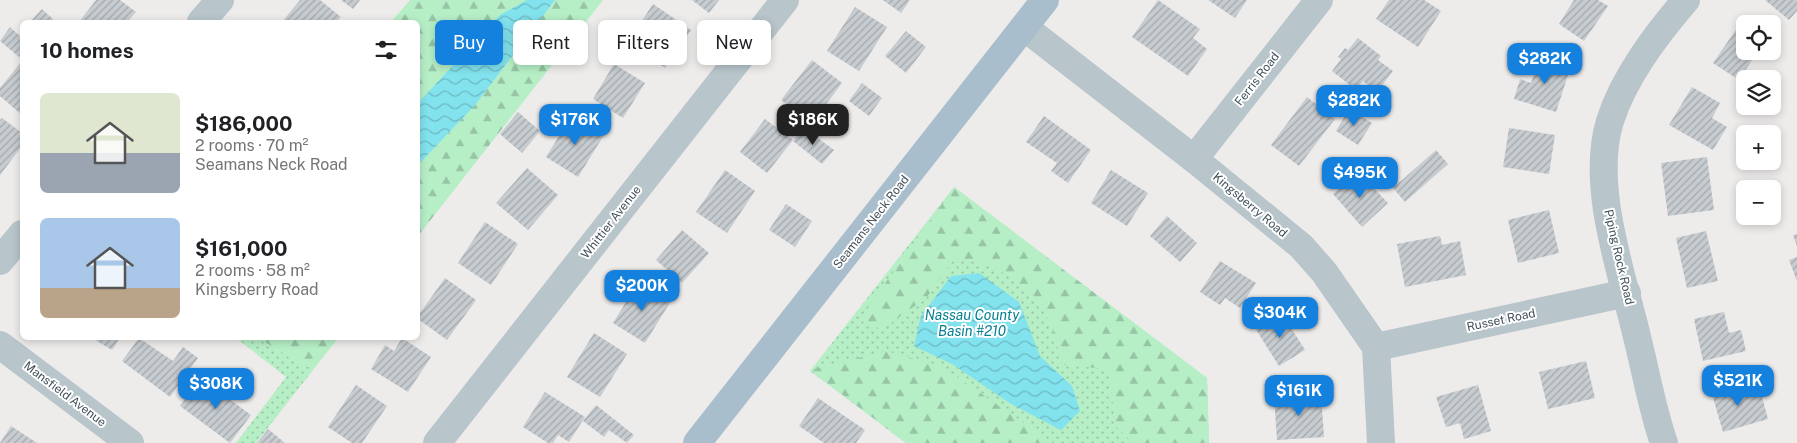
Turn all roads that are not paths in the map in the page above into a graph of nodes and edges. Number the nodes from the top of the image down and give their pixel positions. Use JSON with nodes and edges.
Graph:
{"nodes":[{"id":1,"x":785,"y":0,"type":"edge"},
{"id":2,"x":1045,"y":0,"type":"edge"},
{"id":3,"x":1319,"y":0,"type":"edge"},
{"id":4,"x":1686,"y":0,"type":"edge"},
{"id":5,"x":1024,"y":27,"type":"junction"},
{"id":6,"x":1194,"y":158,"type":"junction"},
{"id":7,"x":20,"y":236,"type":"edge"},
{"id":8,"x":0,"y":261,"type":"edge"},
{"id":9,"x":1627,"y":293,"type":"junction"},
{"id":10,"x":0,"y":345,"type":"edge"},
{"id":11,"x":1376,"y":346,"type":"junction"},
{"id":12,"x":130,"y":443,"type":"edge"},
{"id":13,"x":437,"y":443,"type":"edge"},
{"id":14,"x":697,"y":443,"type":"edge"},
{"id":15,"x":1381,"y":443,"type":"edge"},
{"id":16,"x":1664,"y":443,"type":"edge"}],
"edges":[{"from":1,"to":13,"type":"street","name":"Whittier Avenue"},
{"from":2,"to":5,"type":"main road","name":"Seamans Neck Road"},
{"from":3,"to":6,"type":"street","name":"Ferris Road"},
{"from":4,"to":9,"type":"street","name":"Piping Rock Road"},
{"from":5,"to":6,"type":"street","name":"Kingsberry Road"},
{"from":5,"to":14,"type":"main road","name":"Seamans Neck Road"},
{"from":6,"to":11,"type":"street","name":"Kingsberry Road"},
{"from":7,"to":8,"type":"street"},
{"from":9,"to":11,"type":"street","name":"Russet Road"},
{"from":9,"to":16,"type":"street","name":"Piping Rock Road"},
{"from":10,"to":12,"type":"street","name":"Mansfield Avenue"},
{"from":11,"to":15,"type":"street"}]}
